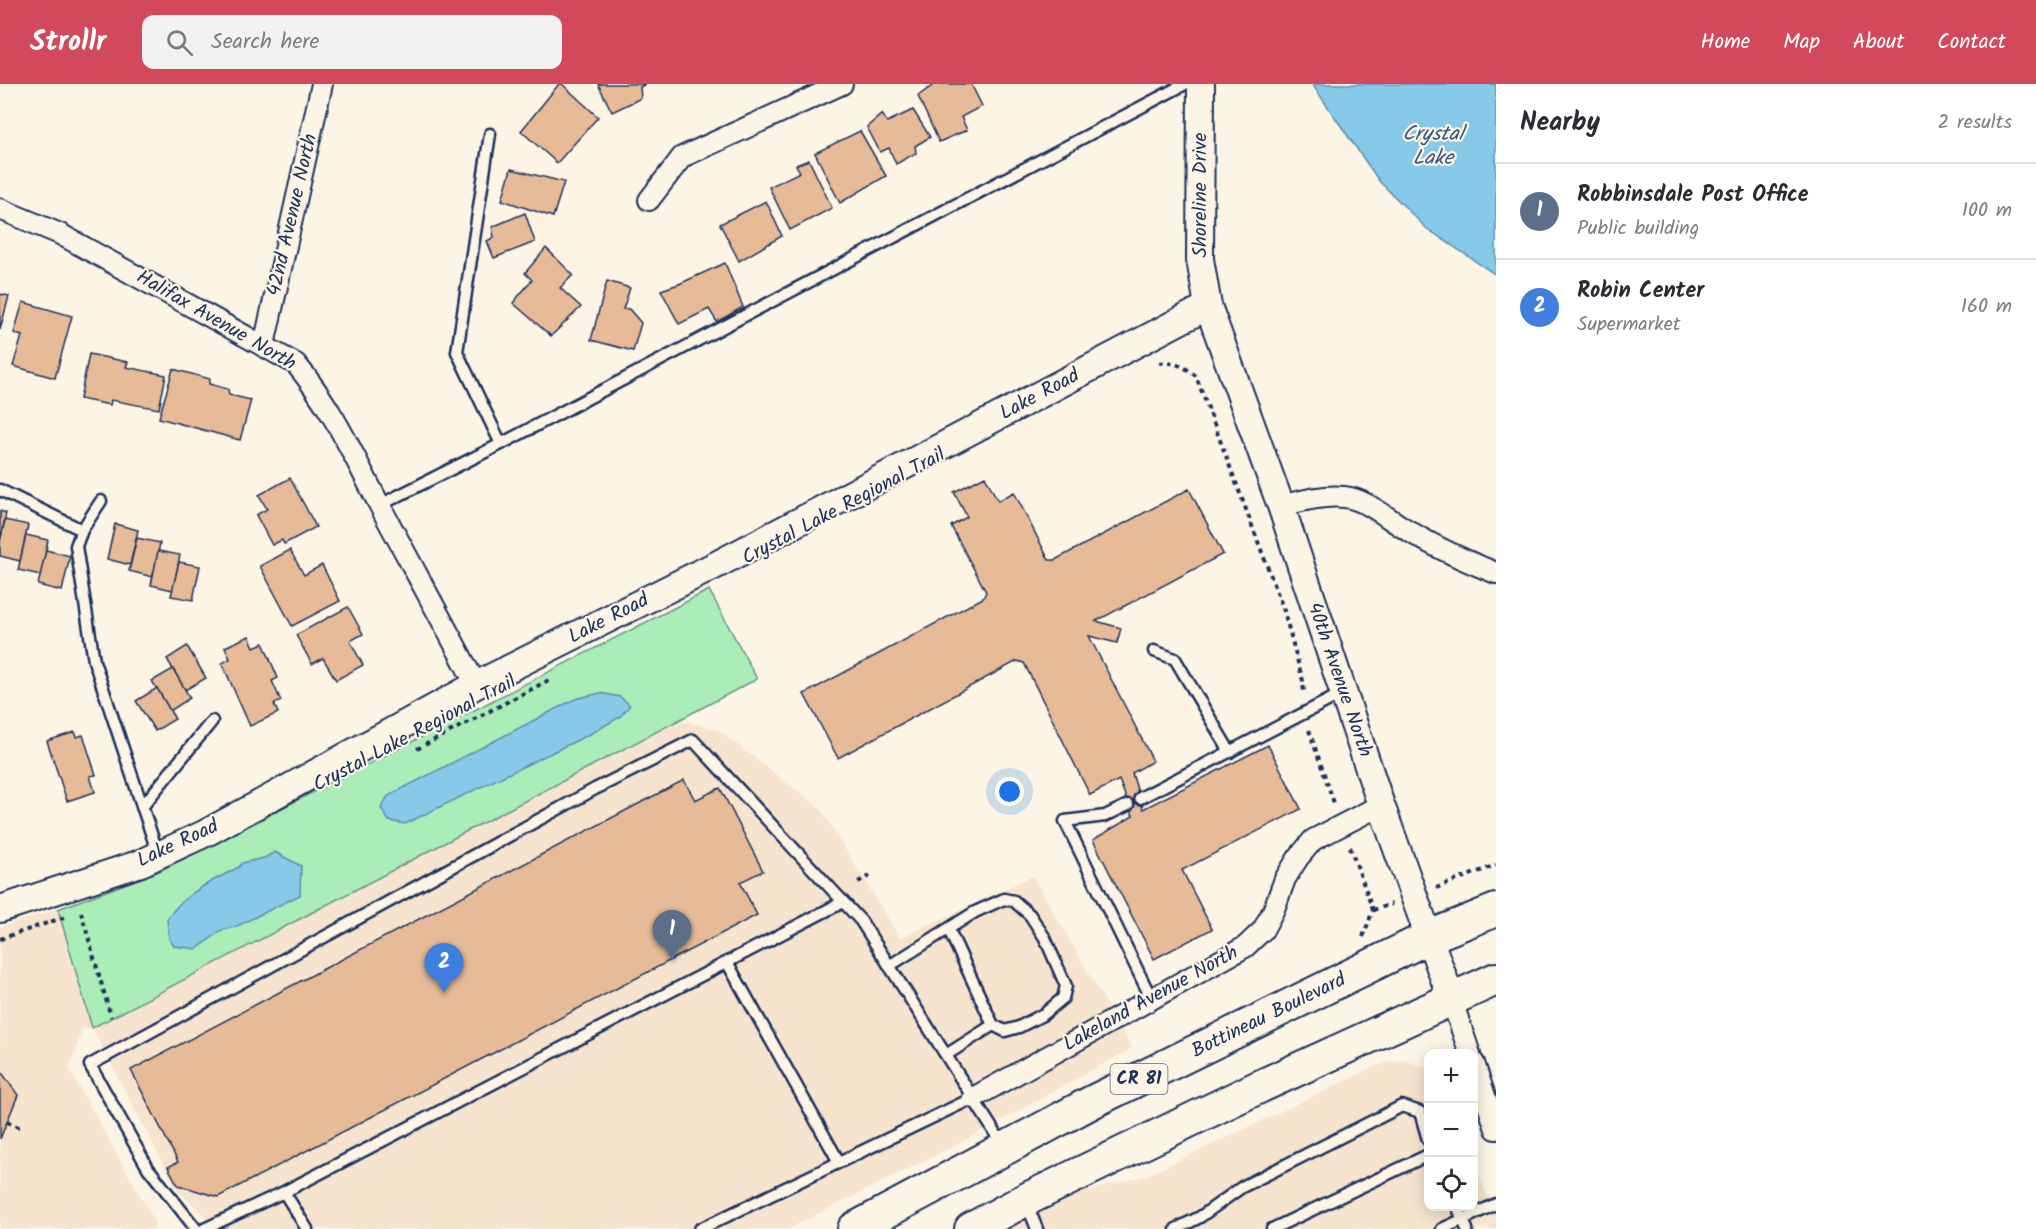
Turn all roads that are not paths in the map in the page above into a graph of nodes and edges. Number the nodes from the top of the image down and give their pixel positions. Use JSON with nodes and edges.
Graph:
{"nodes":[{"id":1,"x":322,"y":84,"type":"edge"},
{"id":2,"x":842,"y":84,"type":"edge"},
{"id":3,"x":1185,"y":84,"type":"edge"},
{"id":4,"x":1202,"y":84,"type":"edge"},
{"id":5,"x":490,"y":134,"type":"dead end"},
{"id":6,"x":649,"y":200,"type":"dead end"},
{"id":7,"x":0,"y":209,"type":"edge"},
{"id":8,"x":1208,"y":306,"type":"junction"},
{"id":9,"x":264,"y":345,"type":"junction"},
{"id":10,"x":501,"y":444,"type":"junction"},
{"id":11,"x":0,"y":490,"type":"edge"},
{"id":12,"x":101,"y":501,"type":"dead end"},
{"id":13,"x":380,"y":505,"type":"junction"},
{"id":14,"x":1281,"y":506,"type":"junction"},
{"id":15,"x":82,"y":530,"type":"junction"},
{"id":16,"x":1496,"y":573,"type":"edge"},
{"id":17,"x":1154,"y":651,"type":"dead end"},
{"id":18,"x":476,"y":685,"type":"junction"},
{"id":19,"x":1343,"y":693,"type":"junction"},
{"id":20,"x":212,"y":721,"type":"dead end"},
{"id":21,"x":1230,"y":752,"type":"junction"},
{"id":22,"x":1140,"y":798,"type":"dead end"},
{"id":23,"x":1128,"y":804,"type":"dead end"},
{"id":24,"x":1381,"y":805,"type":"junction"},
{"id":25,"x":142,"y":807,"type":"junction"},
{"id":26,"x":158,"y":855,"type":"junction"},
{"id":27,"x":843,"y":902,"type":"junction"},
{"id":28,"x":0,"y":909,"type":"edge"},
{"id":29,"x":1496,"y":910,"type":"edge"},
{"id":30,"x":949,"y":930,"type":"junction"},
{"id":31,"x":1429,"y":937,"type":"junction"},
{"id":32,"x":727,"y":962,"type":"junction"},
{"id":33,"x":889,"y":966,"type":"junction"},
{"id":34,"x":1496,"y":979,"type":"edge"},
{"id":35,"x":1152,"y":998,"type":"junction"},
{"id":36,"x":1451,"y":998,"type":"junction"},
{"id":37,"x":993,"y":1025,"type":"junction"},
{"id":38,"x":1469,"y":1049,"type":"edge"},
{"id":39,"x":946,"y":1055,"type":"junction"},
{"id":40,"x":1478,"y":1077,"type":"edge"},
{"id":41,"x":973,"y":1098,"type":"junction"},
{"id":42,"x":1424,"y":1126,"type":"edge"},
{"id":43,"x":1496,"y":1129,"type":"edge"},
{"id":44,"x":1006,"y":1149,"type":"junction"},
{"id":45,"x":1424,"y":1157,"type":"edge"},
{"id":46,"x":839,"y":1162,"type":"junction"},
{"id":47,"x":284,"y":1192,"type":"junction"},
{"id":48,"x":1025,"y":1200,"type":"junction"},
{"id":49,"x":1496,"y":1204,"type":"edge"},
{"id":50,"x":1200,"y":1217,"type":"junction"},
{"id":51,"x":1465,"y":1224,"type":"edge"},
{"id":52,"x":196,"y":1229,"type":"edge"},
{"id":53,"x":204,"y":1229,"type":"edge"},
{"id":54,"x":307,"y":1229,"type":"edge"},
{"id":55,"x":700,"y":1229,"type":"edge"},
{"id":56,"x":854,"y":1229,"type":"edge"},
{"id":57,"x":971,"y":1229,"type":"edge"},
{"id":58,"x":1037,"y":1229,"type":"edge"},
{"id":59,"x":1176,"y":1229,"type":"edge"},
{"id":60,"x":1196,"y":1229,"type":"edge"},
{"id":61,"x":1272,"y":1229,"type":"edge"},
{"id":62,"x":1442,"y":1229,"type":"edge"}],
"edges":[{"from":1,"to":9,"type":"street","name":"42nd Avenue North"},
{"from":2,"to":6,"type":"street"},
{"from":3,"to":10,"type":"lane"},
{"from":4,"to":8,"type":"street","name":"Shoreline Drive"},
{"from":5,"to":10,"type":"lane"},
{"from":7,"to":9,"type":"street","name":"Halifax Avenue North"},
{"from":8,"to":14,"type":"street","name":"40th Avenue North"},
{"from":8,"to":18,"type":"street","name":"Lake Road"},
{"from":9,"to":13,"type":"street","name":"Halifax Avenue North"},
{"from":10,"to":13,"type":"lane"},
{"from":11,"to":15,"type":"lane"},
{"from":12,"to":15,"type":"lane"},
{"from":13,"to":18,"type":"street","name":"Halifax Avenue North"},
{"from":14,"to":16,"type":"street"},
{"from":14,"to":19,"type":"street","name":"40th Avenue North"},
{"from":15,"to":25,"type":"lane"},
{"from":17,"to":21,"type":"lane"},
{"from":18,"to":26,"type":"street","name":"Lake Road"},
{"from":19,"to":21,"type":"lane"},
{"from":19,"to":24,"type":"street","name":"40th Avenue North"},
{"from":20,"to":25,"type":"lane"},
{"from":21,"to":22,"type":"lane"},
{"from":23,"to":35,"type":"lane"},
{"from":24,"to":31,"type":"street","name":"40th Avenue North"},
{"from":24,"to":35,"type":"street","name":"Lakeland Avenue North"},
{"from":25,"to":26,"type":"lane"},
{"from":26,"to":28,"type":"street","name":"Lake Road"},
{"from":27,"to":32,"type":"lane"},
{"from":27,"to":33,"type":"lane"},
{"from":27,"to":52,"type":"lane"},
{"from":29,"to":31,"type":"main road","name":"Bottineau Boulevard","number":"CR 81"},
{"from":30,"to":33,"type":"lane"},
{"from":30,"to":37,"type":"lane"},
{"from":30,"to":37,"type":"lane"},
{"from":31,"to":36,"type":"street","name":"40th Avenue North"},
{"from":31,"to":44,"type":"main road","name":"Bottineau Boulevard","number":"CR 81"},
{"from":32,"to":46,"type":"lane"},
{"from":32,"to":47,"type":"lane"},
{"from":33,"to":39,"type":"lane"},
{"from":34,"to":36,"type":"main road"},
{"from":35,"to":41,"type":"street","name":"Lakeland Avenue North"},
{"from":36,"to":38,"type":"street","name":"40th Avenue North"},
{"from":36,"to":48,"type":"main road"},
{"from":37,"to":39,"type":"lane"},
{"from":39,"to":41,"type":"lane"},
{"from":40,"to":43,"type":"street"},
{"from":41,"to":44,"type":"lane"},
{"from":41,"to":46,"type":"lane"},
{"from":42,"to":50,"type":"lane"},
{"from":44,"to":56,"type":"main road","name":"Bottineau Boulevard","number":"CR 81"},
{"from":45,"to":61,"type":"lane"},
{"from":46,"to":55,"type":"lane"},
{"from":47,"to":53,"type":"lane"},
{"from":47,"to":54,"type":"lane"},
{"from":48,"to":57,"type":"main road"},
{"from":48,"to":58,"type":"lane"},
{"from":49,"to":51,"type":"lane"},
{"from":50,"to":59,"type":"lane"},
{"from":50,"to":60,"type":"lane"},
{"from":51,"to":62,"type":"lane"}]}
